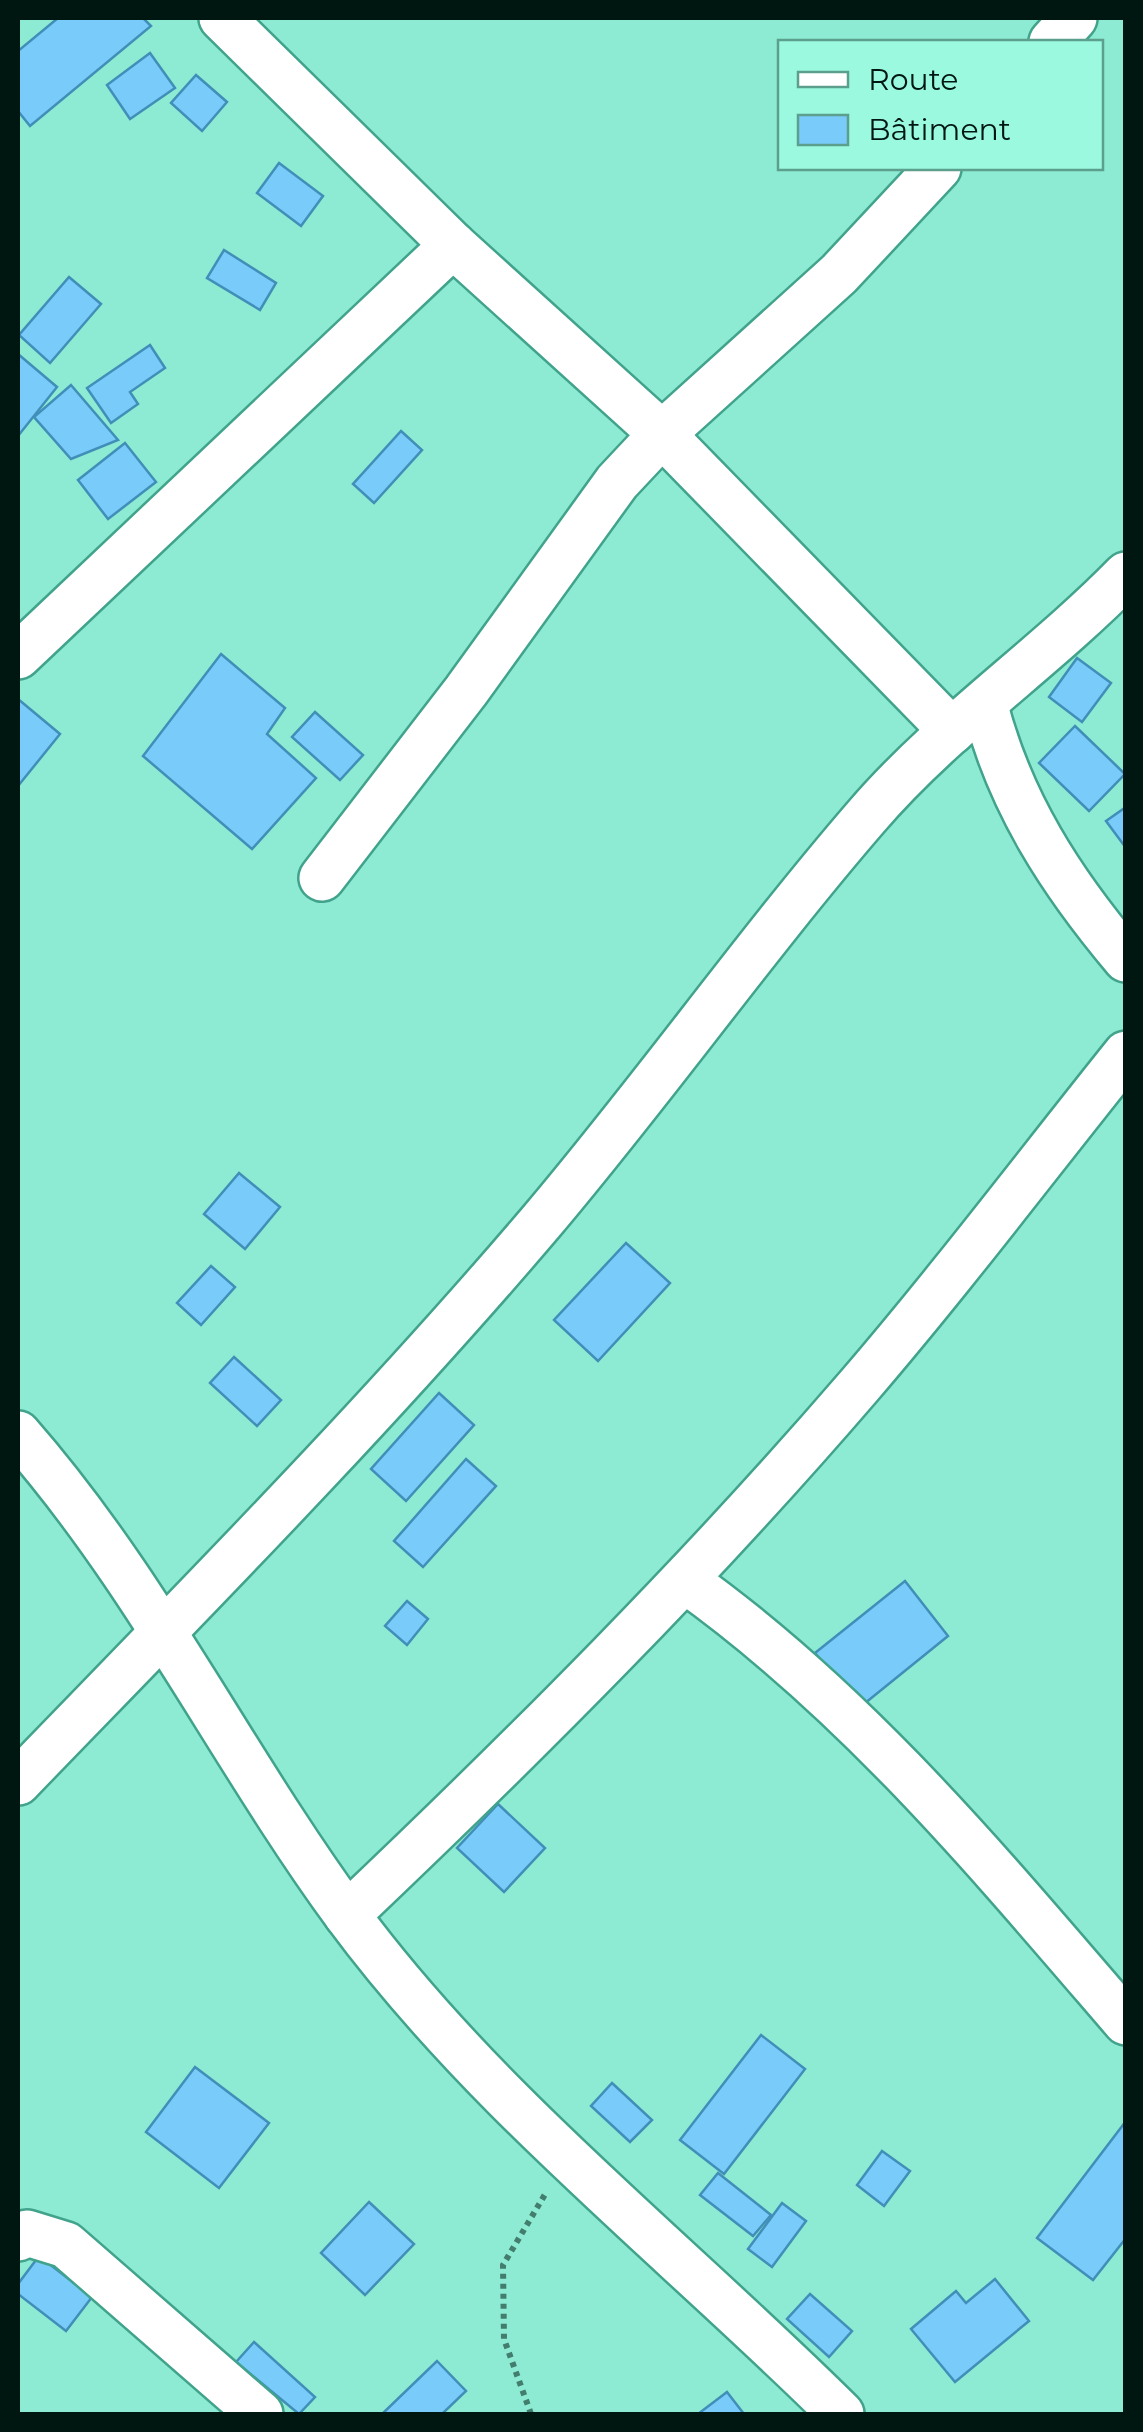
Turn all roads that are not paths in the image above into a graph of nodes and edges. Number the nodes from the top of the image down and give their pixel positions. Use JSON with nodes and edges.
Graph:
{"nodes":[{"id":1,"x":222,"y":18,"type":"edge"},
{"id":2,"x":1074,"y":18,"type":"edge"},
{"id":3,"x":1054,"y":40,"type":"edge"},
{"id":4,"x":936,"y":170,"type":"edge"},
{"id":5,"x":453,"y":246,"type":"junction"},
{"id":6,"x":662,"y":434,"type":"junction"},
{"id":7,"x":1126,"y":576,"type":"edge"},
{"id":8,"x":18,"y":656,"type":"edge"},
{"id":9,"x":969,"y":718,"type":"junction"},
{"id":10,"x":322,"y":878,"type":"dead end"},
{"id":11,"x":1126,"y":959,"type":"edge"},
{"id":12,"x":1126,"y":1054,"type":"edge"},
{"id":13,"x":18,"y":1434,"type":"edge"},
{"id":14,"x":685,"y":1580,"type":"junction"},
{"id":15,"x":165,"y":1630,"type":"junction"},
{"id":16,"x":18,"y":1782,"type":"edge"},
{"id":17,"x":347,"y":1914,"type":"junction"},
{"id":18,"x":1126,"y":2022,"type":"edge"},
{"id":19,"x":18,"y":2238,"type":"edge"},
{"id":20,"x":260,"y":2414,"type":"edge"},
{"id":21,"x":841,"y":2414,"type":"edge"}],
"edges":[{"from":1,"to":5,"type":"street"},
{"from":2,"to":3,"type":"street"},
{"from":4,"to":6,"type":"street"},
{"from":5,"to":6,"type":"street"},
{"from":5,"to":8,"type":"street"},
{"from":6,"to":9,"type":"street"},
{"from":6,"to":10,"type":"street"},
{"from":7,"to":9,"type":"street"},
{"from":9,"to":11,"type":"street"},
{"from":9,"to":15,"type":"street"},
{"from":12,"to":14,"type":"street"},
{"from":13,"to":15,"type":"street"},
{"from":14,"to":17,"type":"street"},
{"from":14,"to":18,"type":"street"},
{"from":15,"to":16,"type":"street"},
{"from":15,"to":17,"type":"street"},
{"from":17,"to":21,"type":"street"},
{"from":19,"to":20,"type":"street"}]}
